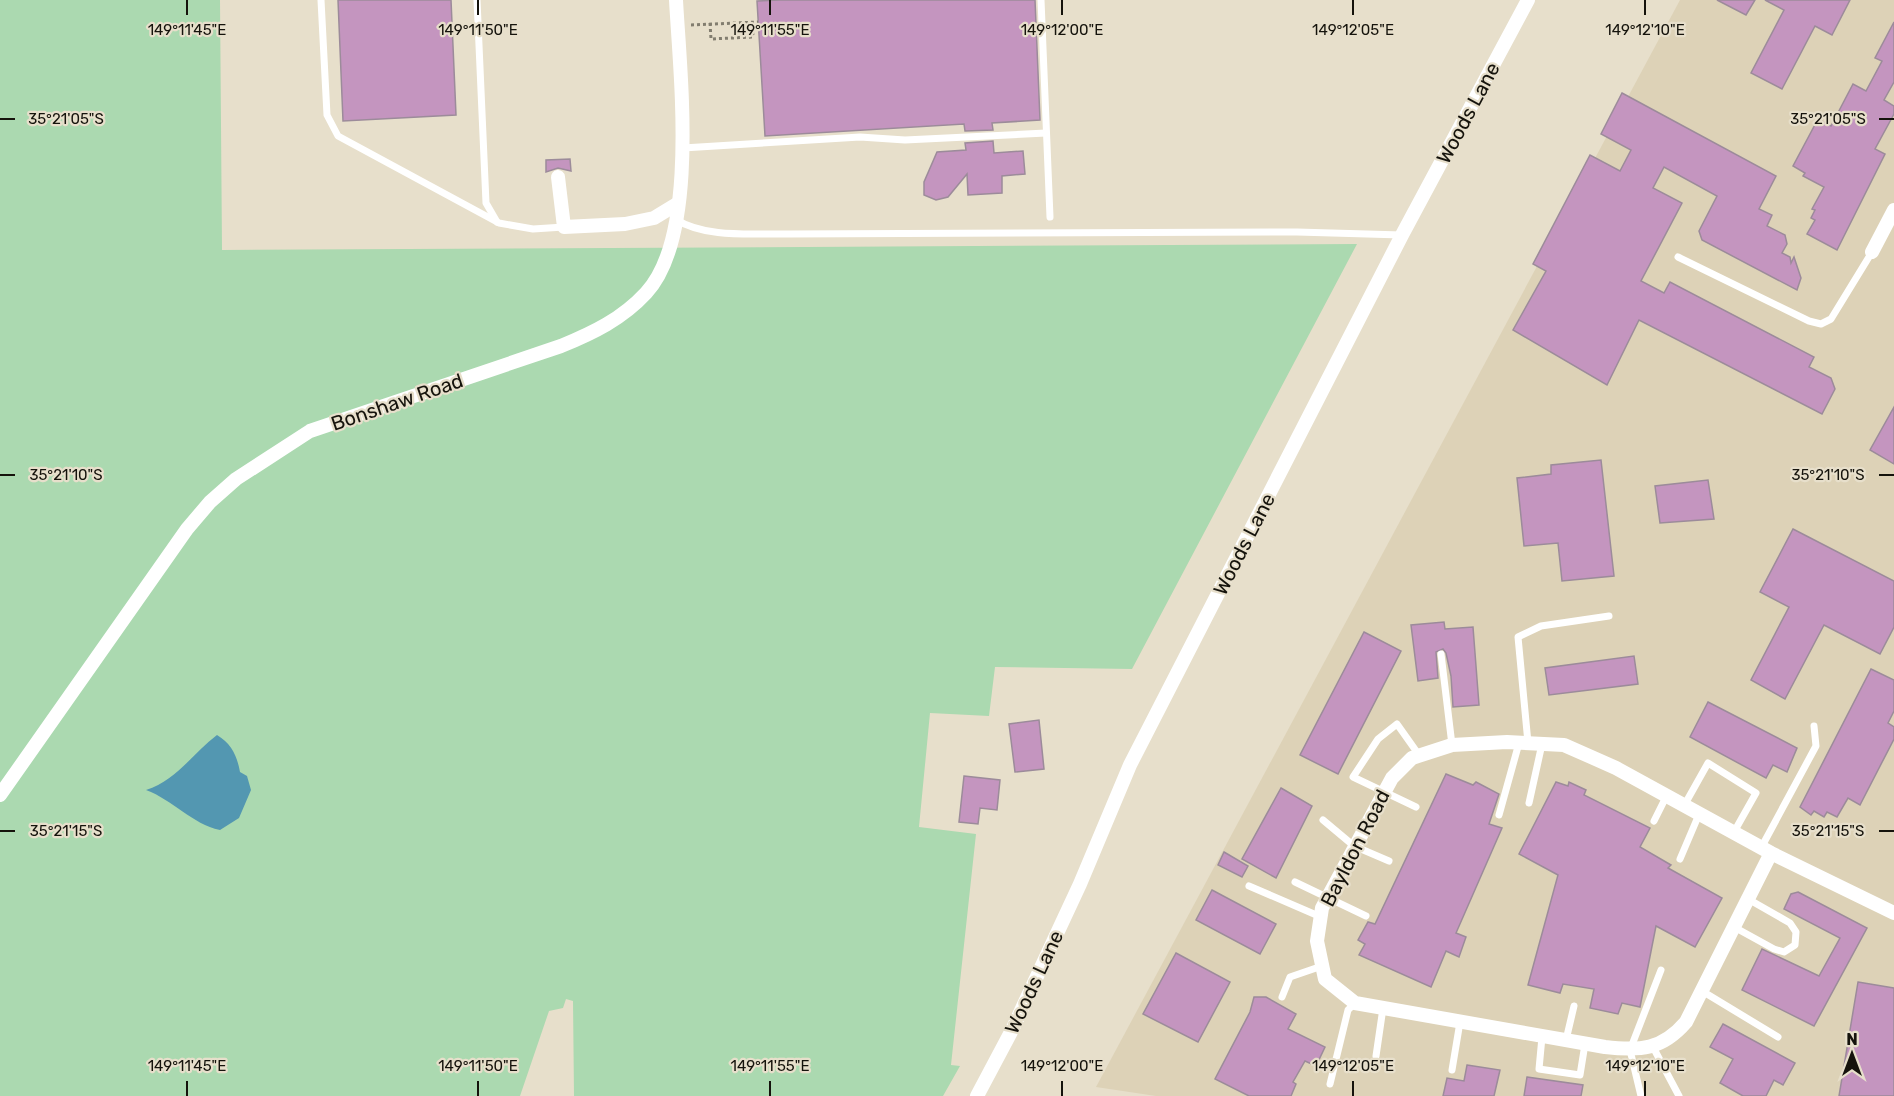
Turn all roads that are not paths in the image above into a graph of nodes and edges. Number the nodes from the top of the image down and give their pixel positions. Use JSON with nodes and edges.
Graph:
{"nodes":[{"id":1,"x":321,"y":0,"type":"edge"},
{"id":2,"x":477,"y":0,"type":"edge"},
{"id":3,"x":676,"y":0,"type":"edge"},
{"id":4,"x":1041,"y":0,"type":"edge"},
{"id":5,"x":1528,"y":0,"type":"edge"},
{"id":6,"x":1046,"y":133,"type":"junction"},
{"id":7,"x":683,"y":148,"type":"junction"},
{"id":8,"x":558,"y":177,"type":"dead end"},
{"id":9,"x":677,"y":204,"type":"junction"},
{"id":10,"x":1894,"y":210,"type":"edge"},
{"id":11,"x":1050,"y":218,"type":"dead end"},
{"id":12,"x":675,"y":219,"type":"junction"},
{"id":13,"x":499,"y":223,"type":"junction"},
{"id":14,"x":564,"y":227,"type":"junction"},
{"id":15,"x":1402,"y":235,"type":"junction"},
{"id":16,"x":1872,"y":252,"type":"joint"},
{"id":17,"x":1678,"y":257,"type":"dead end"},
{"id":18,"x":1609,"y":616,"type":"dead end"},
{"id":19,"x":1441,"y":654,"type":"dead end"},
{"id":20,"x":1814,"y":726,"type":"dead end"},
{"id":21,"x":1530,"y":743,"type":"junction"},
{"id":22,"x":1452,"y":745,"type":"junction"},
{"id":23,"x":1419,"y":755,"type":"junction"},
{"id":24,"x":1384,"y":792,"type":"junction"},
{"id":25,"x":0,"y":795,"type":"edge"},
{"id":26,"x":1667,"y":795,"type":"junction"},
{"id":27,"x":1529,"y":803,"type":"dead end"},
{"id":28,"x":1685,"y":804,"type":"junction"},
{"id":29,"x":1416,"y":807,"type":"dead end"},
{"id":30,"x":1700,"y":812,"type":"junction"},
{"id":31,"x":1499,"y":815,"type":"dead end"},
{"id":32,"x":1323,"y":820,"type":"dead end"},
{"id":33,"x":1654,"y":821,"type":"dead end"},
{"id":34,"x":1734,"y":832,"type":"junction"},
{"id":35,"x":1354,"y":846,"type":"junction"},
{"id":36,"x":1766,"y":850,"type":"junction"},
{"id":37,"x":1680,"y":859,"type":"dead end"},
{"id":38,"x":1389,"y":861,"type":"dead end"},
{"id":39,"x":1295,"y":882,"type":"dead end"},
{"id":40,"x":1249,"y":886,"type":"dead end"},
{"id":41,"x":1328,"y":897,"type":"junction"},
{"id":42,"x":1748,"y":899,"type":"junction"},
{"id":43,"x":1894,"y":914,"type":"edge"},
{"id":44,"x":1366,"y":916,"type":"dead end"},
{"id":45,"x":1321,"y":917,"type":"junction"},
{"id":46,"x":1734,"y":927,"type":"junction"},
{"id":47,"x":1322,"y":966,"type":"junction"},
{"id":48,"x":1661,"y":970,"type":"dead end"},
{"id":49,"x":1702,"y":992,"type":"junction"},
{"id":50,"x":1282,"y":997,"type":"dead end"},
{"id":51,"x":1355,"y":1003,"type":"junction"},
{"id":52,"x":1574,"y":1006,"type":"dead end"},
{"id":53,"x":1383,"y":1008,"type":"junction"},
{"id":54,"x":1460,"y":1022,"type":"junction"},
{"id":55,"x":1542,"y":1036,"type":"junction"},
{"id":56,"x":1778,"y":1037,"type":"dead end"},
{"id":57,"x":1566,"y":1040,"type":"junction"},
{"id":58,"x":1585,"y":1044,"type":"junction"},
{"id":59,"x":1653,"y":1047,"type":"junction"},
{"id":60,"x":1630,"y":1050,"type":"junction"},
{"id":61,"x":1376,"y":1056,"type":"dead end"},
{"id":62,"x":1452,"y":1070,"type":"dead end"},
{"id":63,"x":1330,"y":1084,"type":"dead end"},
{"id":64,"x":977,"y":1096,"type":"edge"},
{"id":65,"x":1641,"y":1096,"type":"edge"},
{"id":66,"x":1679,"y":1096,"type":"edge"}],
"edges":[{"from":1,"to":13,"type":"lane"},
{"from":2,"to":13,"type":"lane"},
{"from":3,"to":7,"type":"street","name":"Bonshaw Road"},
{"from":4,"to":6,"type":"lane"},
{"from":5,"to":15,"type":"street","name":"Woods Lane"},
{"from":6,"to":7,"type":"lane"},
{"from":6,"to":11,"type":"lane"},
{"from":7,"to":9,"type":"street","name":"Bonshaw Road"},
{"from":8,"to":14,"type":"street"},
{"from":9,"to":12,"type":"street","name":"Bonshaw Road"},
{"from":9,"to":14,"type":"street"},
{"from":10,"to":16,"type":"street"},
{"from":12,"to":15,"type":"lane"},
{"from":12,"to":25,"type":"street","name":"Bonshaw Road"},
{"from":13,"to":14,"type":"lane"},
{"from":15,"to":64,"type":"street","name":"Woods Lane"},
{"from":16,"to":17,"type":"lane"},
{"from":18,"to":21,"type":"lane"},
{"from":19,"to":22,"type":"lane"},
{"from":20,"to":36,"type":"lane"},
{"from":21,"to":22,"type":"street","name":"Bayldon Road"},
{"from":21,"to":26,"type":"street","name":"Bayldon Road"},
{"from":21,"to":27,"type":"lane"},
{"from":21,"to":31,"type":"lane"},
{"from":22,"to":23,"type":"street","name":"Bayldon Road"},
{"from":23,"to":24,"type":"street","name":"Bayldon Road"},
{"from":23,"to":24,"type":"lane"},
{"from":24,"to":29,"type":"lane"},
{"from":24,"to":35,"type":"street","name":"Bayldon Road"},
{"from":26,"to":28,"type":"street","name":"Bayldon Road"},
{"from":26,"to":33,"type":"lane"},
{"from":28,"to":30,"type":"street","name":"Bayldon Road"},
{"from":28,"to":34,"type":"lane"},
{"from":30,"to":34,"type":"street","name":"Bayldon Road"},
{"from":30,"to":37,"type":"lane"},
{"from":32,"to":35,"type":"lane"},
{"from":34,"to":36,"type":"street","name":"Bayldon Road"},
{"from":35,"to":38,"type":"lane"},
{"from":35,"to":41,"type":"street","name":"Bayldon Road"},
{"from":36,"to":42,"type":"street","name":"Bayldon Road"},
{"from":36,"to":43,"type":"street","name":"Bayldon Road"},
{"from":39,"to":41,"type":"lane"},
{"from":40,"to":45,"type":"lane"},
{"from":41,"to":44,"type":"lane"},
{"from":41,"to":45,"type":"street","name":"Bayldon Road"},
{"from":42,"to":46,"type":"street","name":"Bayldon Road"},
{"from":42,"to":46,"type":"lane"},
{"from":45,"to":47,"type":"street","name":"Bayldon Road"},
{"from":46,"to":49,"type":"street","name":"Bayldon Road"},
{"from":47,"to":50,"type":"lane"},
{"from":47,"to":51,"type":"street","name":"Bayldon Road"},
{"from":48,"to":60,"type":"lane"},
{"from":49,"to":56,"type":"lane"},
{"from":49,"to":59,"type":"street","name":"Bayldon Road"},
{"from":51,"to":53,"type":"street","name":"Bayldon Road"},
{"from":51,"to":63,"type":"lane"},
{"from":52,"to":57,"type":"lane"},
{"from":53,"to":54,"type":"street","name":"Bayldon Road"},
{"from":53,"to":61,"type":"lane"},
{"from":54,"to":55,"type":"street","name":"Bayldon Road"},
{"from":54,"to":62,"type":"lane"},
{"from":55,"to":57,"type":"street","name":"Bayldon Road"},
{"from":55,"to":58,"type":"lane"},
{"from":57,"to":58,"type":"street","name":"Bayldon Road"},
{"from":58,"to":60,"type":"street","name":"Bayldon Road"},
{"from":59,"to":60,"type":"street","name":"Bayldon Road"},
{"from":59,"to":66,"type":"lane"},
{"from":60,"to":65,"type":"lane"}]}
